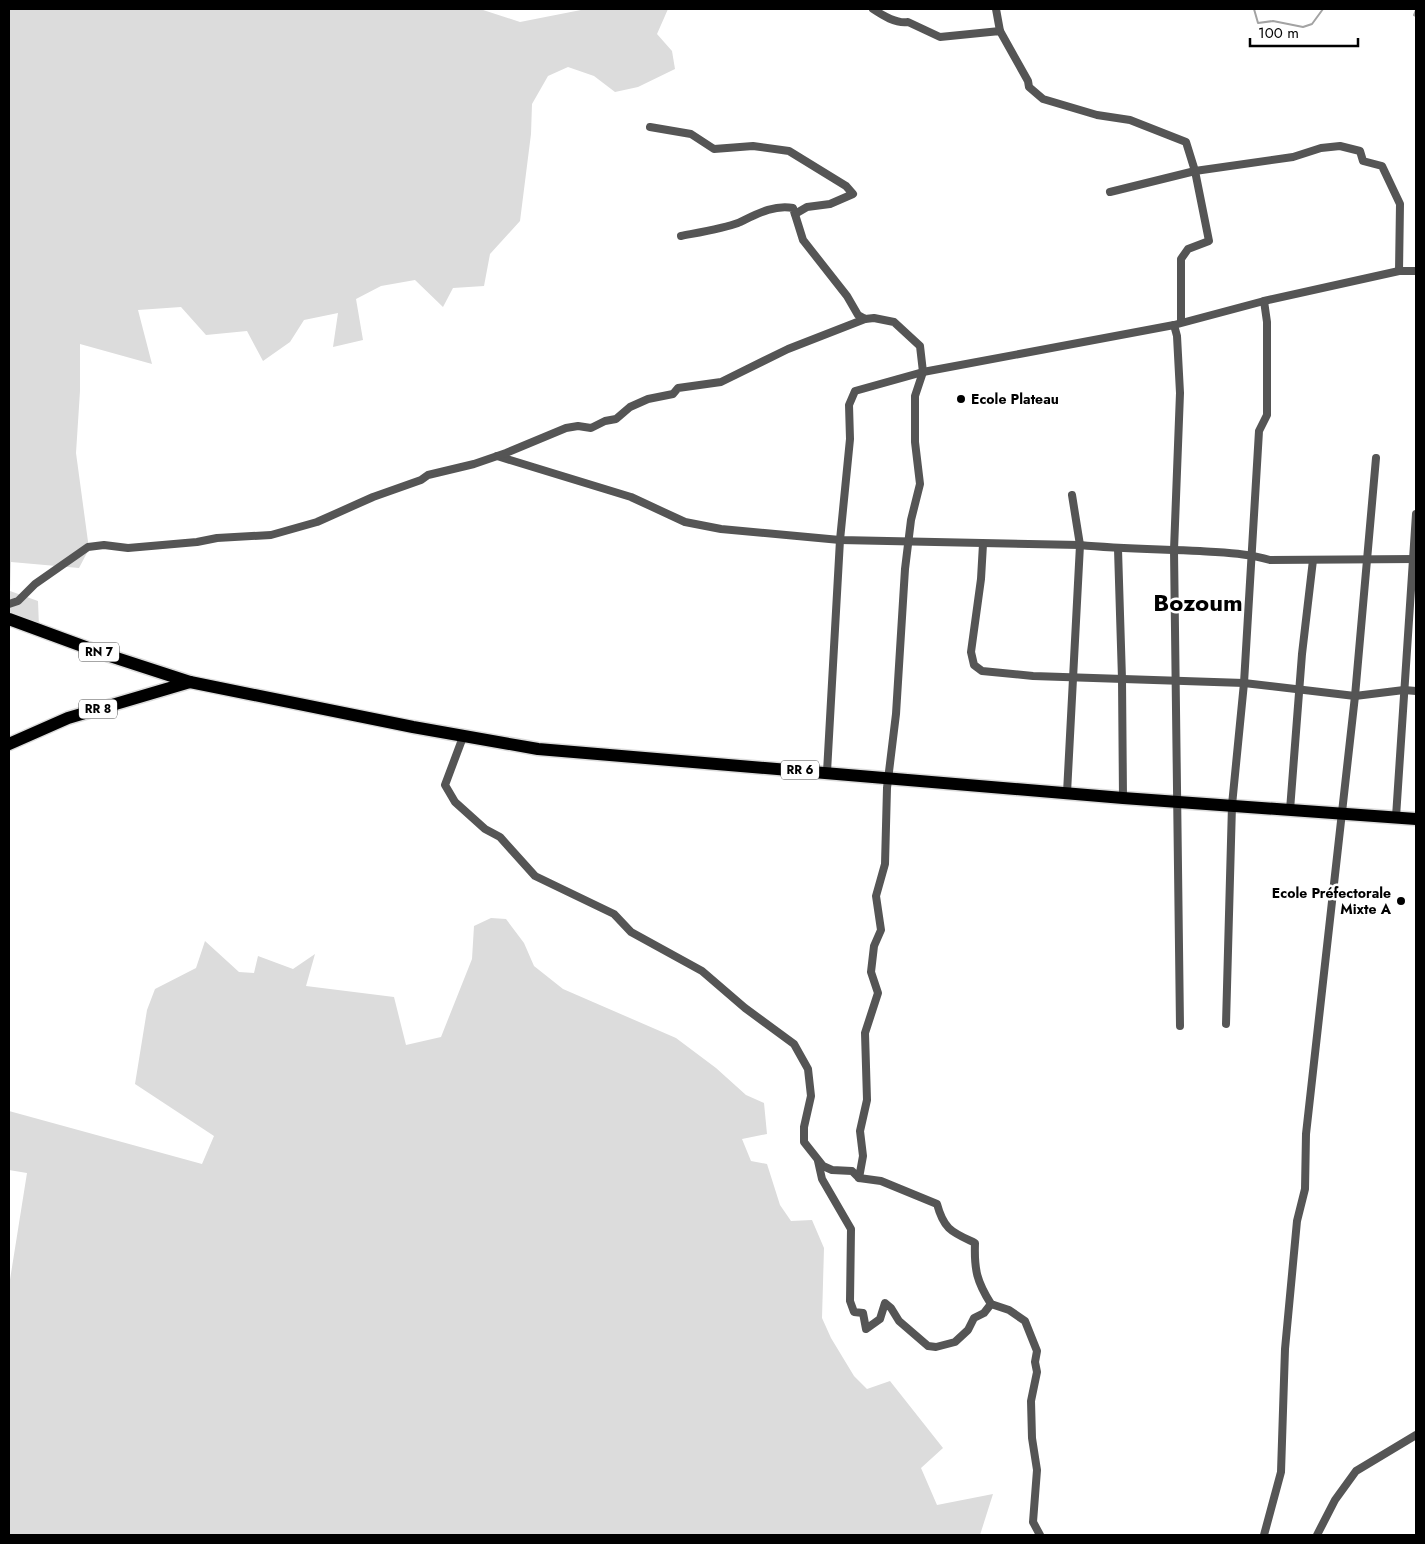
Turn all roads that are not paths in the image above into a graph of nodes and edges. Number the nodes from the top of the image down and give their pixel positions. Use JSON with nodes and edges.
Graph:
{"nodes":[{"id":1,"x":873,"y":9,"type":"edge"},
{"id":2,"x":996,"y":9,"type":"edge"},
{"id":3,"x":1000,"y":31,"type":"junction"},
{"id":4,"x":650,"y":127,"type":"dead end"},
{"id":5,"x":1195,"y":171,"type":"junction"},
{"id":6,"x":1110,"y":192,"type":"dead end"},
{"id":7,"x":795,"y":214,"type":"junction"},
{"id":8,"x":681,"y":236,"type":"dead end"},
{"id":9,"x":1399,"y":271,"type":"junction"},
{"id":10,"x":1416,"y":272,"type":"edge"},
{"id":11,"x":1264,"y":301,"type":"junction"},
{"id":12,"x":864,"y":319,"type":"junction"},
{"id":13,"x":1177,"y":323,"type":"junction"},
{"id":14,"x":923,"y":372,"type":"junction"},
{"id":15,"x":497,"y":456,"type":"junction"},
{"id":16,"x":1376,"y":458,"type":"dead end"},
{"id":17,"x":1072,"y":495,"type":"dead end"},
{"id":18,"x":1416,"y":514,"type":"edge"},
{"id":19,"x":840,"y":540,"type":"junction"},
{"id":20,"x":910,"y":541,"type":"junction"},
{"id":21,"x":983,"y":544,"type":"junction"},
{"id":22,"x":1080,"y":545,"type":"junction"},
{"id":23,"x":1118,"y":549,"type":"junction"},
{"id":24,"x":1174,"y":550,"type":"junction"},
{"id":25,"x":1250,"y":554,"type":"junction"},
{"id":26,"x":1366,"y":558,"type":"junction"},
{"id":27,"x":1414,"y":558,"type":"edge"},
{"id":28,"x":1313,"y":560,"type":"junction"},
{"id":29,"x":9,"y":604,"type":"edge"},
{"id":30,"x":9,"y":619,"type":"edge"},
{"id":31,"x":1073,"y":678,"type":"junction"},
{"id":32,"x":1122,"y":679,"type":"junction"},
{"id":33,"x":1176,"y":680,"type":"junction"},
{"id":34,"x":190,"y":682,"type":"junction"},
{"id":35,"x":1244,"y":683,"type":"junction"},
{"id":36,"x":1301,"y":690,"type":"junction"},
{"id":37,"x":1404,"y":690,"type":"junction"},
{"id":38,"x":1416,"y":691,"type":"edge"},
{"id":39,"x":1355,"y":696,"type":"junction"},
{"id":40,"x":463,"y":737,"type":"junction"},
{"id":41,"x":9,"y":744,"type":"edge"},
{"id":42,"x":827,"y":772,"type":"junction"},
{"id":43,"x":888,"y":779,"type":"junction"},
{"id":44,"x":1067,"y":793,"type":"junction"},
{"id":45,"x":1123,"y":798,"type":"junction"},
{"id":46,"x":1178,"y":801,"type":"junction"},
{"id":47,"x":1232,"y":805,"type":"junction"},
{"id":48,"x":1290,"y":810,"type":"junction"},
{"id":49,"x":1343,"y":815,"type":"junction"},
{"id":50,"x":1396,"y":818,"type":"junction"},
{"id":51,"x":1416,"y":819,"type":"edge"},
{"id":52,"x":1226,"y":1024,"type":"dead end"},
{"id":53,"x":1180,"y":1026,"type":"dead end"},
{"id":54,"x":818,"y":1159,"type":"junction"},
{"id":55,"x":859,"y":1178,"type":"junction"},
{"id":56,"x":991,"y":1304,"type":"junction"},
{"id":57,"x":1416,"y":1435,"type":"edge"},
{"id":58,"x":1040,"y":1535,"type":"edge"},
{"id":59,"x":1264,"y":1535,"type":"edge"},
{"id":60,"x":1317,"y":1535,"type":"edge"}],
"edges":[{"from":1,"to":3,"type":"street"},
{"from":2,"to":3,"type":"street"},
{"from":3,"to":5,"type":"street"},
{"from":4,"to":7,"type":"street"},
{"from":5,"to":6,"type":"street"},
{"from":5,"to":9,"type":"street"},
{"from":5,"to":13,"type":"street"},
{"from":7,"to":8,"type":"street"},
{"from":7,"to":12,"type":"street"},
{"from":9,"to":10,"type":"street"},
{"from":9,"to":11,"type":"street"},
{"from":11,"to":13,"type":"street"},
{"from":11,"to":25,"type":"street"},
{"from":12,"to":14,"type":"street"},
{"from":12,"to":15,"type":"street"},
{"from":13,"to":14,"type":"street"},
{"from":13,"to":24,"type":"street"},
{"from":14,"to":19,"type":"street"},
{"from":14,"to":20,"type":"street"},
{"from":15,"to":19,"type":"street"},
{"from":15,"to":29,"type":"street"},
{"from":16,"to":26,"type":"street"},
{"from":17,"to":22,"type":"street"},
{"from":18,"to":27,"type":"street"},
{"from":19,"to":20,"type":"street"},
{"from":19,"to":42,"type":"street"},
{"from":20,"to":21,"type":"street"},
{"from":20,"to":43,"type":"street"},
{"from":21,"to":22,"type":"street"},
{"from":21,"to":31,"type":"street"},
{"from":22,"to":23,"type":"street"},
{"from":22,"to":31,"type":"street"},
{"from":23,"to":24,"type":"street"},
{"from":23,"to":32,"type":"street"},
{"from":24,"to":25,"type":"street"},
{"from":24,"to":33,"type":"street"},
{"from":25,"to":28,"type":"street"},
{"from":25,"to":35,"type":"street"},
{"from":26,"to":27,"type":"street"},
{"from":26,"to":28,"type":"street"},
{"from":26,"to":39,"type":"street"},
{"from":27,"to":37,"type":"street"},
{"from":28,"to":36,"type":"street"},
{"from":30,"to":34,"type":"main road","number":"RN 7"},
{"from":31,"to":32,"type":"street"},
{"from":31,"to":44,"type":"street"},
{"from":32,"to":33,"type":"street"},
{"from":32,"to":45,"type":"street"},
{"from":33,"to":35,"type":"street"},
{"from":33,"to":46,"type":"street"},
{"from":34,"to":40,"type":"main road","number":"RR 6"},
{"from":34,"to":41,"type":"main road","number":"RR 8"},
{"from":35,"to":36,"type":"street"},
{"from":35,"to":47,"type":"street"},
{"from":36,"to":39,"type":"street"},
{"from":36,"to":48,"type":"street"},
{"from":37,"to":38,"type":"street"},
{"from":37,"to":39,"type":"street"},
{"from":37,"to":50,"type":"street"},
{"from":39,"to":49,"type":"street"},
{"from":40,"to":42,"type":"main road","number":"RR 6"},
{"from":40,"to":54,"type":"street"},
{"from":42,"to":43,"type":"main road","number":"RR 6"},
{"from":43,"to":44,"type":"main road","number":"RR 6"},
{"from":43,"to":55,"type":"street"},
{"from":44,"to":45,"type":"main road","number":"RR 6"},
{"from":45,"to":46,"type":"main road","number":"RR 6"},
{"from":46,"to":47,"type":"main road","number":"RR 6"},
{"from":46,"to":53,"type":"street"},
{"from":47,"to":48,"type":"main road","number":"RR 6"},
{"from":47,"to":52,"type":"street"},
{"from":48,"to":49,"type":"main road","number":"RR 6"},
{"from":49,"to":50,"type":"main road","number":"RR 6"},
{"from":49,"to":59,"type":"street"},
{"from":50,"to":51,"type":"main road","number":"RR 6"},
{"from":54,"to":55,"type":"street"},
{"from":54,"to":56,"type":"street"},
{"from":55,"to":56,"type":"street"},
{"from":56,"to":58,"type":"street"},
{"from":57,"to":60,"type":"street"}]}
